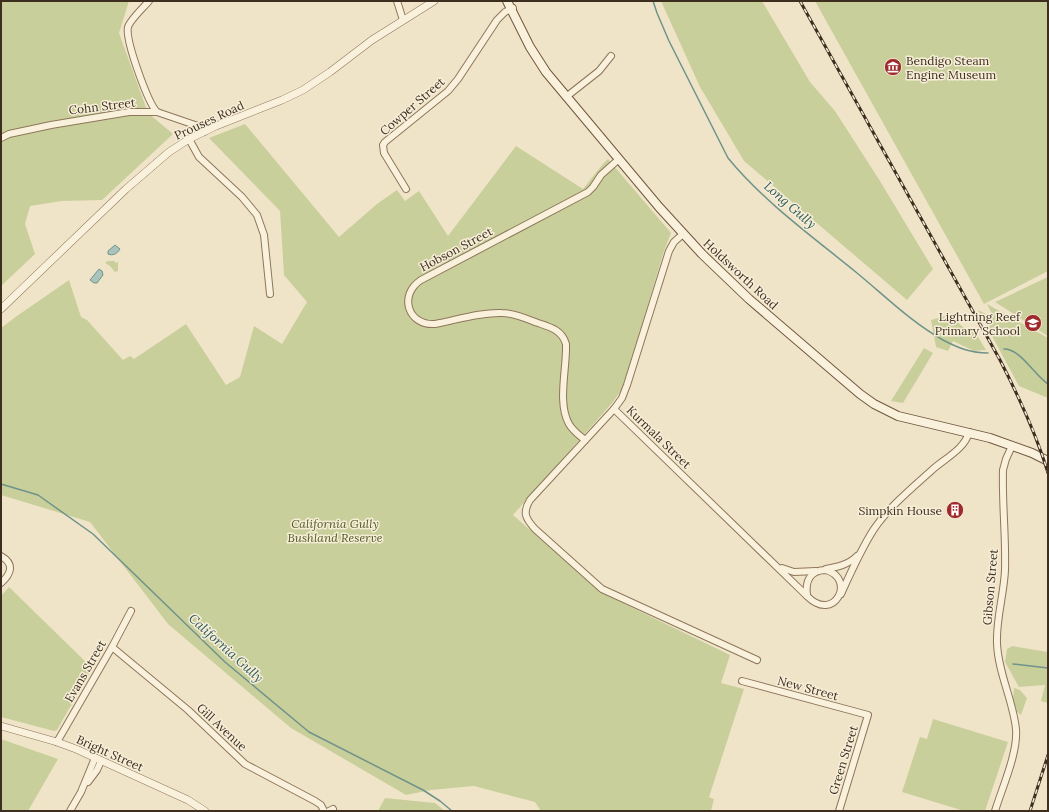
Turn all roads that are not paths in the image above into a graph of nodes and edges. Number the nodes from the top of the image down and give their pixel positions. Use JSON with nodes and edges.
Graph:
{"nodes":[{"id":1,"x":150,"y":1,"type":"edge"},
{"id":2,"x":397,"y":1,"type":"edge"},
{"id":3,"x":434,"y":1,"type":"edge"},
{"id":4,"x":511,"y":5,"type":"edge"},
{"id":5,"x":403,"y":20,"type":"junction"},
{"id":6,"x":611,"y":56,"type":"dead end"},
{"id":7,"x":566,"y":97,"type":"junction"},
{"id":8,"x":157,"y":112,"type":"junction"},
{"id":9,"x":204,"y":132,"type":"junction"},
{"id":10,"x":1,"y":138,"type":"edge"},
{"id":11,"x":189,"y":139,"type":"junction"},
{"id":12,"x":619,"y":159,"type":"junction"},
{"id":13,"x":406,"y":189,"type":"dead end"},
{"id":14,"x":682,"y":234,"type":"junction"},
{"id":15,"x":270,"y":294,"type":"dead end"},
{"id":16,"x":1,"y":309,"type":"edge"},
{"id":17,"x":614,"y":408,"type":"junction"},
{"id":18,"x":970,"y":432,"type":"junction"},
{"id":19,"x":584,"y":440,"type":"junction"},
{"id":20,"x":1012,"y":446,"type":"junction"},
{"id":21,"x":1048,"y":461,"type":"edge"},
{"id":22,"x":1048,"y":467,"type":"edge"},
{"id":23,"x":860,"y":553,"type":"junction"},
{"id":24,"x":1,"y":556,"type":"edge"},
{"id":25,"x":773,"y":564,"type":"junction"},
{"id":26,"x":820,"y":570,"type":"junction"},
{"id":27,"x":1,"y":584,"type":"edge"},
{"id":28,"x":841,"y":594,"type":"junction"},
{"id":29,"x":807,"y":596,"type":"junction"},
{"id":30,"x":131,"y":611,"type":"dead end"},
{"id":31,"x":112,"y":647,"type":"junction"},
{"id":32,"x":757,"y":660,"type":"dead end"},
{"id":33,"x":742,"y":681,"type":"dead end"},
{"id":34,"x":868,"y":715,"type":"joint"},
{"id":35,"x":1,"y":726,"type":"edge"},
{"id":36,"x":57,"y":742,"type":"junction"},
{"id":37,"x":98,"y":759,"type":"junction"},
{"id":38,"x":70,"y":811,"type":"edge"},
{"id":39,"x":205,"y":811,"type":"edge"},
{"id":40,"x":324,"y":811,"type":"edge"},
{"id":41,"x":839,"y":811,"type":"edge"},
{"id":42,"x":995,"y":811,"type":"edge"}],
"edges":[{"from":1,"to":8,"type":"street"},
{"from":2,"to":5,"type":"street"},
{"from":3,"to":5,"type":"street","name":"Prouses Road"},
{"from":4,"to":7,"type":"main road","name":"Holdsworth Road"},
{"from":4,"to":13,"type":"street","name":"Cowper Street"},
{"from":5,"to":9,"type":"street","name":"Prouses Road"},
{"from":6,"to":7,"type":"street"},
{"from":7,"to":12,"type":"main road","name":"Holdsworth Road"},
{"from":8,"to":9,"type":"street","name":"Cohn Street"},
{"from":8,"to":10,"type":"street","name":"Cohn Street"},
{"from":9,"to":11,"type":"street","name":"Prouses Road"},
{"from":11,"to":15,"type":"street"},
{"from":11,"to":16,"type":"street","name":"Prouses Road"},
{"from":12,"to":14,"type":"main road","name":"Holdsworth Road"},
{"from":12,"to":19,"type":"street","name":"Hobson Street"},
{"from":14,"to":17,"type":"street","name":"Kurmala Street"},
{"from":14,"to":18,"type":"main road","name":"Holdsworth Road"},
{"from":17,"to":19,"type":"street"},
{"from":17,"to":25,"type":"street","name":"Kurmala Street"},
{"from":18,"to":20,"type":"main road","name":"Holdsworth Road"},
{"from":18,"to":23,"type":"street"},
{"from":19,"to":32,"type":"street"},
{"from":20,"to":21,"type":"main road","name":"Holdsworth Road"},
{"from":20,"to":22,"type":"main road","name":"Holdsworth Road"},
{"from":20,"to":42,"type":"street","name":"Gibson Street"},
{"from":23,"to":26,"type":"street","name":"Kurmala Street"},
{"from":23,"to":28,"type":"street"},
{"from":24,"to":27,"type":"street"},
{"from":25,"to":26,"type":"street","name":"Kurmala Street"},
{"from":25,"to":29,"type":"street","name":"Kurmala Street"},
{"from":26,"to":28,"type":"street"},
{"from":26,"to":29,"type":"street"},
{"from":28,"to":29,"type":"street"},
{"from":30,"to":31,"type":"street","name":"Evans Street"},
{"from":31,"to":36,"type":"street","name":"Evans Street"},
{"from":31,"to":40,"type":"street","name":"Gill Avenue"},
{"from":33,"to":34,"type":"street","name":"New Street"},
{"from":34,"to":41,"type":"street","name":"Green Street"},
{"from":35,"to":36,"type":"street","name":"Bright Street"},
{"from":36,"to":37,"type":"street","name":"Bright Street"},
{"from":37,"to":38,"type":"street"},
{"from":37,"to":39,"type":"street","name":"Bright Street"}]}
